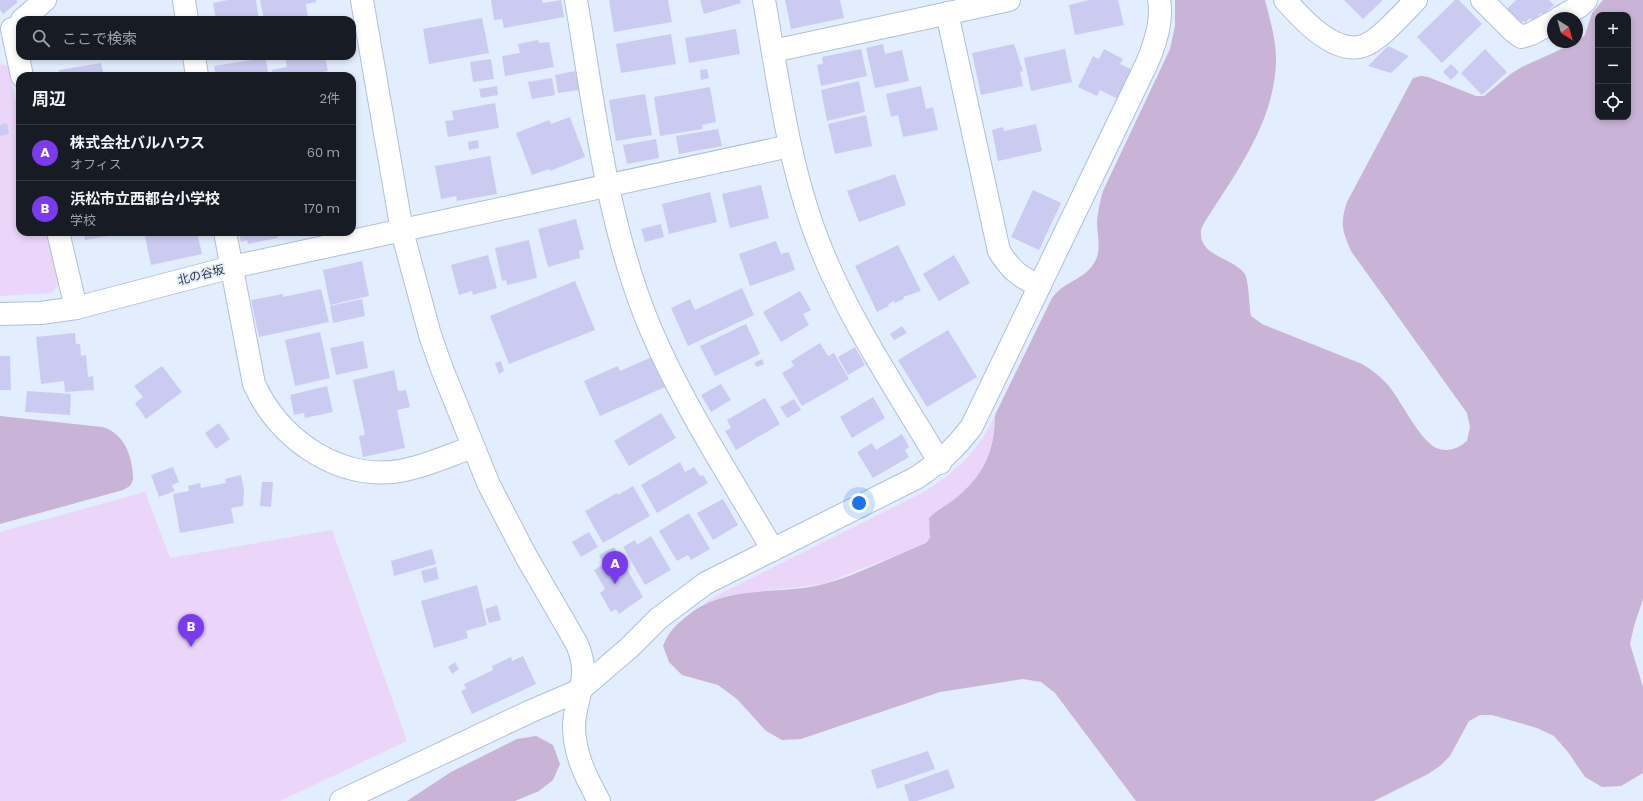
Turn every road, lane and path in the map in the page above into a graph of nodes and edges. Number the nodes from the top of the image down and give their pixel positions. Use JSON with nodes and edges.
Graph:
{"nodes":[{"id":1,"x":45,"y":0,"type":"edge"},
{"id":2,"x":184,"y":0,"type":"edge"},
{"id":3,"x":362,"y":0,"type":"edge"},
{"id":4,"x":576,"y":0,"type":"edge"},
{"id":5,"x":764,"y":0,"type":"edge"},
{"id":6,"x":1009,"y":0,"type":"edge"},
{"id":7,"x":1159,"y":0,"type":"edge"},
{"id":8,"x":1285,"y":0,"type":"edge"},
{"id":9,"x":1416,"y":0,"type":"edge"},
{"id":10,"x":1482,"y":0,"type":"edge"},
{"id":11,"x":1586,"y":0,"type":"edge"},
{"id":12,"x":1570,"y":12,"type":"edge"},
{"id":13,"x":947,"y":13,"type":"junction"},
{"id":14,"x":27,"y":16,"type":"edge"},
{"id":15,"x":186,"y":16,"type":"edge"},
{"id":16,"x":1547,"y":25,"type":"edge"},
{"id":17,"x":13,"y":28,"type":"edge"},
{"id":18,"x":16,"y":44,"type":"edge"},
{"id":19,"x":773,"y":51,"type":"junction"},
{"id":20,"x":19,"y":60,"type":"edge"},
{"id":21,"x":195,"y":60,"type":"edge"},
{"id":22,"x":21,"y":72,"type":"edge"},
{"id":23,"x":196,"y":72,"type":"edge"},
{"id":24,"x":790,"y":146,"type":"junction"},
{"id":25,"x":608,"y":186,"type":"junction"},
{"id":26,"x":402,"y":231,"type":"junction"},
{"id":27,"x":59,"y":236,"type":"edge"},
{"id":28,"x":226,"y":236,"type":"edge"},
{"id":29,"x":232,"y":267,"type":"junction"},
{"id":30,"x":1040,"y":286,"type":"junction"},
{"id":31,"x":76,"y":308,"type":"junction"},
{"id":32,"x":0,"y":314,"type":"edge"},
{"id":33,"x":473,"y":447,"type":"junction"},
{"id":34,"x":940,"y":462,"type":"junction"},
{"id":35,"x":773,"y":550,"type":"junction"},
{"id":36,"x":580,"y":690,"type":"junction"},
{"id":37,"x":341,"y":801,"type":"edge"},
{"id":38,"x":599,"y":801,"type":"edge"}],
"edges":[{"from":1,"to":14,"type":"street"},
{"from":2,"to":15,"type":"street"},
{"from":3,"to":26,"type":"street"},
{"from":4,"to":25,"type":"street"},
{"from":5,"to":19,"type":"street"},
{"from":6,"to":13,"type":"street"},
{"from":7,"to":30,"type":"street"},
{"from":8,"to":9,"type":"street"},
{"from":10,"to":16,"type":"street"},
{"from":11,"to":12,"type":"street"},
{"from":13,"to":19,"type":"street"},
{"from":13,"to":30,"type":"street"},
{"from":17,"to":18,"type":"street"},
{"from":19,"to":24,"type":"street"},
{"from":20,"to":22,"type":"street"},
{"from":21,"to":23,"type":"street"},
{"from":24,"to":25,"type":"street","name":"北の谷坂"},
{"from":24,"to":34,"type":"street"},
{"from":25,"to":26,"type":"street","name":"北の谷坂"},
{"from":25,"to":35,"type":"street"},
{"from":26,"to":29,"type":"street","name":"北の谷坂"},
{"from":26,"to":33,"type":"street"},
{"from":27,"to":31,"type":"street"},
{"from":28,"to":29,"type":"street"},
{"from":29,"to":31,"type":"street","name":"北の谷坂"},
{"from":29,"to":33,"type":"street"},
{"from":30,"to":34,"type":"street"},
{"from":31,"to":32,"type":"street","name":"北の谷坂"},
{"from":33,"to":36,"type":"street"},
{"from":34,"to":35,"type":"street"},
{"from":35,"to":36,"type":"street"},
{"from":36,"to":37,"type":"street"},
{"from":36,"to":38,"type":"street"}]}
